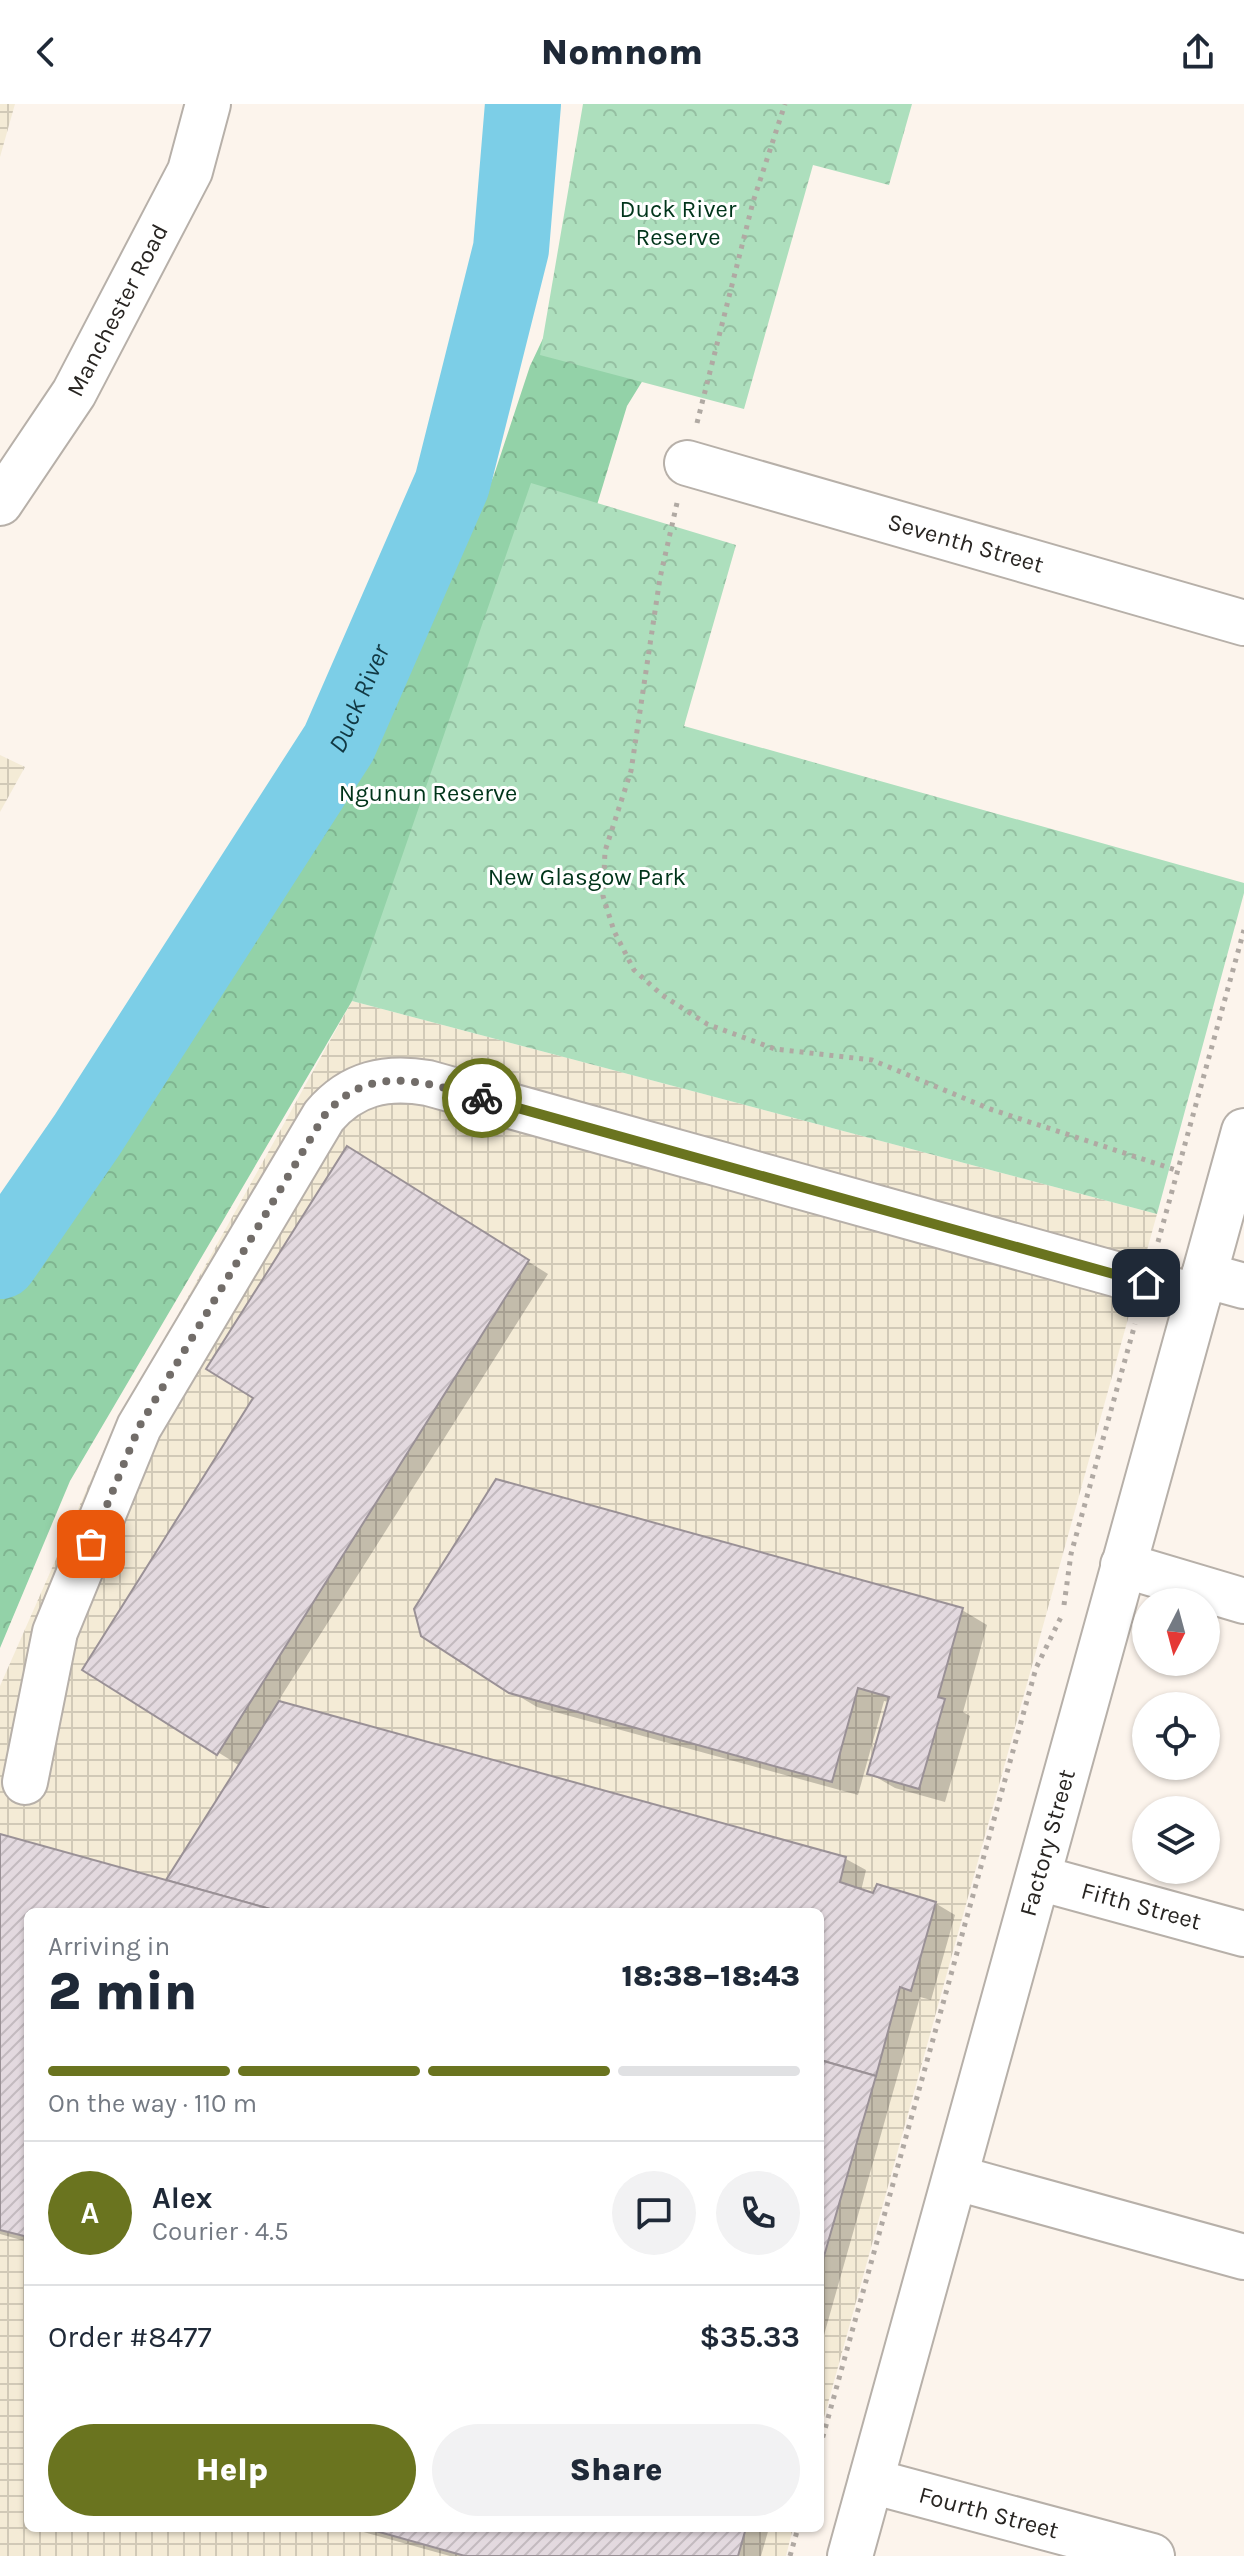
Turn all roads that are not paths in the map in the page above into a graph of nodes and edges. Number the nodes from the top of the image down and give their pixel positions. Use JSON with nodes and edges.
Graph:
{"nodes":[{"id":1,"x":208,"y":104,"type":"edge"},
{"id":2,"x":687,"y":463,"type":"road end"},
{"id":3,"x":0,"y":503,"type":"edge"},
{"id":4,"x":1244,"y":623,"type":"edge"},
{"id":5,"x":1244,"y":1131,"type":"edge"},
{"id":6,"x":1215,"y":1286,"type":"edge"},
{"id":7,"x":1123,"y":1565,"type":"junction"},
{"id":8,"x":1244,"y":1601,"type":"edge"},
{"id":9,"x":25,"y":1782,"type":"dead end"},
{"id":10,"x":1039,"y":1878,"type":"junction"},
{"id":11,"x":1244,"y":1934,"type":"edge"},
{"id":12,"x":957,"y":2178,"type":"junction"},
{"id":13,"x":1244,"y":2257,"type":"edge"},
{"id":14,"x":871,"y":2481,"type":"junction"},
{"id":15,"x":850,"y":2556,"type":"edge"},
{"id":16,"x":1152,"y":2556,"type":"edge"}],
"edges":[{"from":1,"to":3,"type":"street","name":"Manchester Road"},
{"from":2,"to":4,"type":"street","name":"Seventh Street"},
{"from":5,"to":6,"type":"street","name":"Factory Street"},
{"from":6,"to":7,"type":"street","name":"Factory Street"},
{"from":6,"to":9,"type":"street"},
{"from":7,"to":8,"type":"street"},
{"from":7,"to":10,"type":"street","name":"Factory Street"},
{"from":10,"to":11,"type":"street","name":"Fifth Street"},
{"from":10,"to":12,"type":"street","name":"Factory Street"},
{"from":12,"to":13,"type":"street"},
{"from":12,"to":14,"type":"street","name":"Factory Street"},
{"from":14,"to":15,"type":"street","name":"Factory Street"},
{"from":14,"to":16,"type":"street","name":"Fourth Street"}]}
